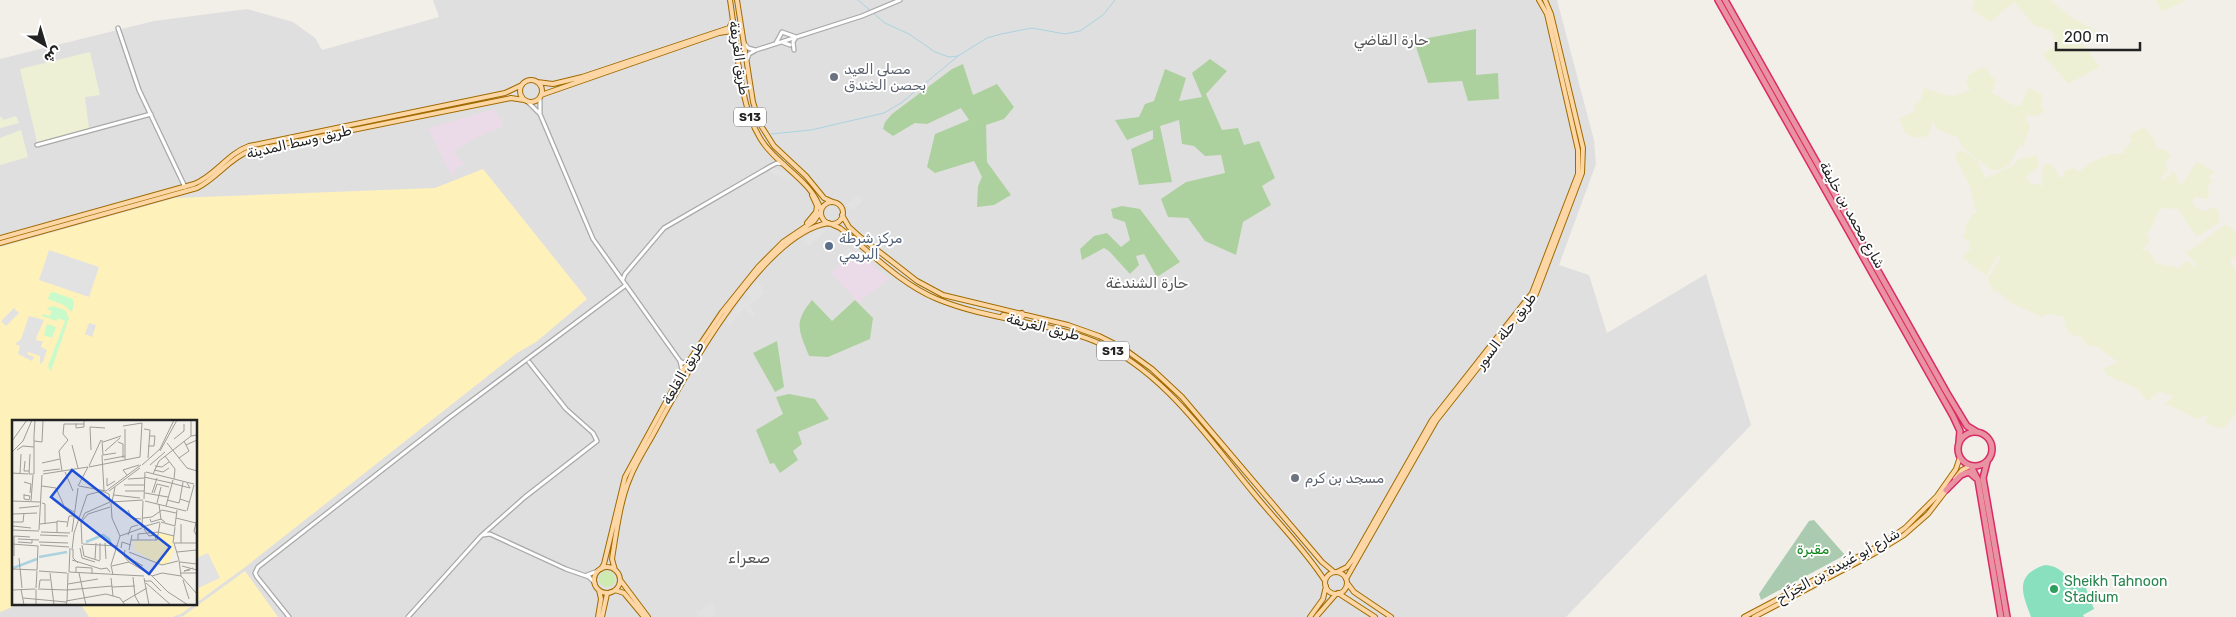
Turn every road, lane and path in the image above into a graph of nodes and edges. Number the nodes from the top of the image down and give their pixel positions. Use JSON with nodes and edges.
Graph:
{"nodes":[{"id":1,"x":731,"y":0,"type":"edge"},
{"id":2,"x":900,"y":0,"type":"edge"},
{"id":3,"x":1539,"y":0,"type":"edge"},
{"id":4,"x":1545,"y":0,"type":"edge"},
{"id":5,"x":1718,"y":0,"type":"edge"},
{"id":6,"x":1725,"y":0,"type":"edge"},
{"id":7,"x":737,"y":1,"type":"edge"},
{"id":8,"x":733,"y":18,"type":"junction"},
{"id":9,"x":118,"y":28,"type":"dead end"},
{"id":10,"x":736,"y":37,"type":"junction"},
{"id":11,"x":796,"y":37,"type":"junction"},
{"id":12,"x":743,"y":40,"type":"junction"},
{"id":13,"x":781,"y":42,"type":"junction"},
{"id":14,"x":775,"y":43,"type":"junction"},
{"id":15,"x":790,"y":45,"type":"dead end"},
{"id":16,"x":756,"y":50,"type":"junction"},
{"id":17,"x":794,"y":50,"type":"dead end"},
{"id":18,"x":746,"y":61,"type":"junction"},
{"id":19,"x":537,"y":82,"type":"junction"},
{"id":20,"x":522,"y":85,"type":"junction"},
{"id":21,"x":540,"y":96,"type":"junction"},
{"id":22,"x":526,"y":101,"type":"junction"},
{"id":23,"x":151,"y":114,"type":"junction"},
{"id":24,"x":540,"y":114,"type":"junction"},
{"id":25,"x":761,"y":139,"type":"junction"},
{"id":26,"x":37,"y":145,"type":"dead end"},
{"id":27,"x":784,"y":164,"type":"junction"},
{"id":28,"x":771,"y":166,"type":"junction"},
{"id":29,"x":185,"y":187,"type":"junction"},
{"id":30,"x":812,"y":192,"type":"junction"},
{"id":31,"x":832,"y":202,"type":"junction"},
{"id":32,"x":821,"y":211,"type":"junction"},
{"id":33,"x":842,"y":215,"type":"junction"},
{"id":34,"x":830,"y":224,"type":"junction"},
{"id":35,"x":0,"y":238,"type":"edge"},
{"id":36,"x":783,"y":242,"type":"junction"},
{"id":37,"x":0,"y":243,"type":"edge"},
{"id":38,"x":628,"y":270,"type":"junction"},
{"id":39,"x":616,"y":271,"type":"junction"},
{"id":40,"x":622,"y":280,"type":"junction"},
{"id":41,"x":626,"y":285,"type":"junction"},
{"id":42,"x":1022,"y":313,"type":"junction"},
{"id":43,"x":994,"y":315,"type":"junction"},
{"id":44,"x":533,"y":354,"type":"junction"},
{"id":45,"x":689,"y":360,"type":"junction"},
{"id":46,"x":529,"y":362,"type":"junction"},
{"id":47,"x":680,"y":362,"type":"junction"},
{"id":48,"x":520,"y":364,"type":"junction"},
{"id":49,"x":682,"y":372,"type":"junction"},
{"id":50,"x":1977,"y":432,"type":"junction"},
{"id":51,"x":1960,"y":442,"type":"junction"},
{"id":52,"x":1960,"y":457,"type":"junction"},
{"id":53,"x":1987,"y":462,"type":"junction"},
{"id":54,"x":1970,"y":466,"type":"junction"},
{"id":55,"x":1978,"y":480,"type":"junction"},
{"id":56,"x":1946,"y":490,"type":"junction"},
{"id":57,"x":492,"y":526,"type":"junction"},
{"id":58,"x":490,"y":534,"type":"junction"},
{"id":59,"x":481,"y":536,"type":"junction"},
{"id":60,"x":599,"y":570,"type":"junction"},
{"id":61,"x":615,"y":570,"type":"junction"},
{"id":62,"x":1335,"y":572,"type":"junction"},
{"id":63,"x":584,"y":574,"type":"junction"},
{"id":64,"x":620,"y":580,"type":"junction"},
{"id":65,"x":1346,"y":580,"type":"junction"},
{"id":66,"x":595,"y":583,"type":"junction"},
{"id":67,"x":1325,"y":583,"type":"junction"},
{"id":68,"x":598,"y":588,"type":"junction"},
{"id":69,"x":613,"y":591,"type":"junction"},
{"id":70,"x":1337,"y":593,"type":"junction"},
{"id":71,"x":1316,"y":616,"type":"edge"},
{"id":72,"x":288,"y":617,"type":"edge"},
{"id":73,"x":408,"y":617,"type":"edge"},
{"id":74,"x":598,"y":617,"type":"edge"},
{"id":75,"x":602,"y":617,"type":"edge"},
{"id":76,"x":644,"y":617,"type":"edge"},
{"id":77,"x":648,"y":617,"type":"edge"},
{"id":78,"x":1310,"y":617,"type":"edge"},
{"id":79,"x":1375,"y":617,"type":"edge"},
{"id":80,"x":1391,"y":617,"type":"edge"},
{"id":81,"x":1744,"y":617,"type":"edge"},
{"id":82,"x":1754,"y":617,"type":"edge"},
{"id":83,"x":2001,"y":617,"type":"edge"},
{"id":84,"x":2007,"y":617,"type":"edge"}],
"edges":[{"from":1,"to":8,"type":"main road","name":"طريق الغريفة","number":"S13"},
{"from":2,"to":11,"type":"street"},
{"from":3,"to":62,"type":"main road","name":"طريق حلة السور"},
{"from":4,"to":65,"type":"main road","name":"طريق حلة السور"},
{"from":5,"to":51,"type":"highway","name":"شارع محمد بن خليفة"},
{"from":6,"to":50,"type":"highway","name":"شارع محمد بن خليفة"},
{"from":7,"to":12,"type":"main road","name":"طريق الغريفة","number":"S13"},
{"from":8,"to":10,"type":"main road","name":"طريق الغريفة","number":"S13"},
{"from":8,"to":19,"type":"main road"},
{"from":9,"to":23,"type":"street"},
{"from":10,"to":21,"type":"main road"},
{"from":10,"to":25,"type":"main road","name":"طريق الغريفة","number":"S13"},
{"from":11,"to":13,"type":"street"},
{"from":11,"to":14,"type":"street"},
{"from":11,"to":17,"type":"street"},
{"from":12,"to":16,"type":"street"},
{"from":12,"to":18,"type":"main road","name":"طريق الغريفة","number":"S13"},
{"from":13,"to":14,"type":"street"},
{"from":13,"to":15,"type":"street"},
{"from":14,"to":16,"type":"street"},
{"from":16,"to":18,"type":"street"},
{"from":18,"to":31,"type":"main road","name":"طريق الغريفة","number":"S13"},
{"from":19,"to":20,"type":"main road"},
{"from":19,"to":21,"type":"main road"},
{"from":20,"to":22,"type":"main road"},
{"from":20,"to":29,"type":"main road","name":"طريق وسط المدينة"},
{"from":21,"to":22,"type":"main road"},
{"from":21,"to":24,"type":"street"},
{"from":22,"to":24,"type":"street"},
{"from":22,"to":37,"type":"main road","name":"طريق وسط المدينة"},
{"from":23,"to":26,"type":"street"},
{"from":23,"to":29,"type":"street"},
{"from":24,"to":39,"type":"street"},
{"from":25,"to":27,"type":"main road","name":"طريق الغريفة","number":"S13"},
{"from":25,"to":28,"type":"street"},
{"from":27,"to":28,"type":"street"},
{"from":27,"to":30,"type":"main road","name":"طريق الغريفة","number":"S13"},
{"from":28,"to":38,"type":"street"},
{"from":29,"to":35,"type":"main road","name":"طريق وسط المدينة"},
{"from":30,"to":32,"type":"main road","name":"طريق الغريفة","number":"S13"},
{"from":30,"to":36,"type":"main road"},
{"from":31,"to":32,"type":"main road"},
{"from":31,"to":33,"type":"main road","number":"S13"},
{"from":32,"to":34,"type":"main road","number":"S13"},
{"from":32,"to":36,"type":"main road","name":"طريق القلعة"},
{"from":33,"to":34,"type":"main road"},
{"from":33,"to":42,"type":"main road","name":"طريق الغريفة","number":"S13"},
{"from":34,"to":43,"type":"main road","name":"طريق الغريفة","number":"S13"},
{"from":34,"to":61,"type":"main road","name":"طريق القلعة"},
{"from":36,"to":45,"type":"main road","name":"طريق القلعة"},
{"from":38,"to":39,"type":"street"},
{"from":38,"to":40,"type":"street"},
{"from":39,"to":40,"type":"street"},
{"from":40,"to":41,"type":"street"},
{"from":41,"to":44,"type":"street"},
{"from":41,"to":47,"type":"street"},
{"from":42,"to":43,"type":"main road"},
{"from":42,"to":62,"type":"main road","name":"طريق الغريفة","number":"S13"},
{"from":43,"to":67,"type":"main road","name":"طريق الغريفة","number":"S13"},
{"from":44,"to":46,"type":"street"},
{"from":44,"to":48,"type":"street"},
{"from":45,"to":47,"type":"street"},
{"from":45,"to":49,"type":"main road","name":"طريق القلعة"},
{"from":46,"to":48,"type":"street"},
{"from":46,"to":57,"type":"street"},
{"from":47,"to":49,"type":"street"},
{"from":48,"to":72,"type":"street"},
{"from":49,"to":60,"type":"main road","name":"طريق القلعة"},
{"from":50,"to":51,"type":"highway"},
{"from":50,"to":53,"type":"highway"},
{"from":51,"to":52,"type":"highway"},
{"from":52,"to":54,"type":"highway"},
{"from":52,"to":81,"type":"main road","name":"شارع أبو عُبَيدة بن الجَرَّاح"},
{"from":53,"to":54,"type":"highway"},
{"from":53,"to":84,"type":"highway"},
{"from":54,"to":55,"type":"highway"},
{"from":54,"to":56,"type":"main road","name":"شارع أبو عُبَيدة بن الجَرَّاح"},
{"from":55,"to":56,"type":"highway"},
{"from":55,"to":83,"type":"highway"},
{"from":56,"to":82,"type":"main road","name":"شارع أبو عُبَيدة بن الجَرَّاح"},
{"from":57,"to":58,"type":"street"},
{"from":57,"to":59,"type":"street"},
{"from":58,"to":59,"type":"street"},
{"from":58,"to":63,"type":"street"},
{"from":59,"to":73,"type":"street"},
{"from":60,"to":61,"type":"main road"},
{"from":60,"to":63,"type":"street"},
{"from":60,"to":66,"type":"main road"},
{"from":61,"to":64,"type":"main road"},
{"from":62,"to":65,"type":"main road"},
{"from":62,"to":67,"type":"main road"},
{"from":63,"to":66,"type":"street"},
{"from":64,"to":69,"type":"main road"},
{"from":64,"to":77,"type":"main road"},
{"from":65,"to":70,"type":"main road"},
{"from":65,"to":80,"type":"main road"},
{"from":66,"to":68,"type":"main road"},
{"from":67,"to":70,"type":"main road"},
{"from":67,"to":78,"type":"main road"},
{"from":68,"to":69,"type":"main road"},
{"from":68,"to":74,"type":"main road"},
{"from":69,"to":75,"type":"main road"},
{"from":69,"to":76,"type":"main road"},
{"from":70,"to":71,"type":"main road"},
{"from":70,"to":79,"type":"main road"}]}
